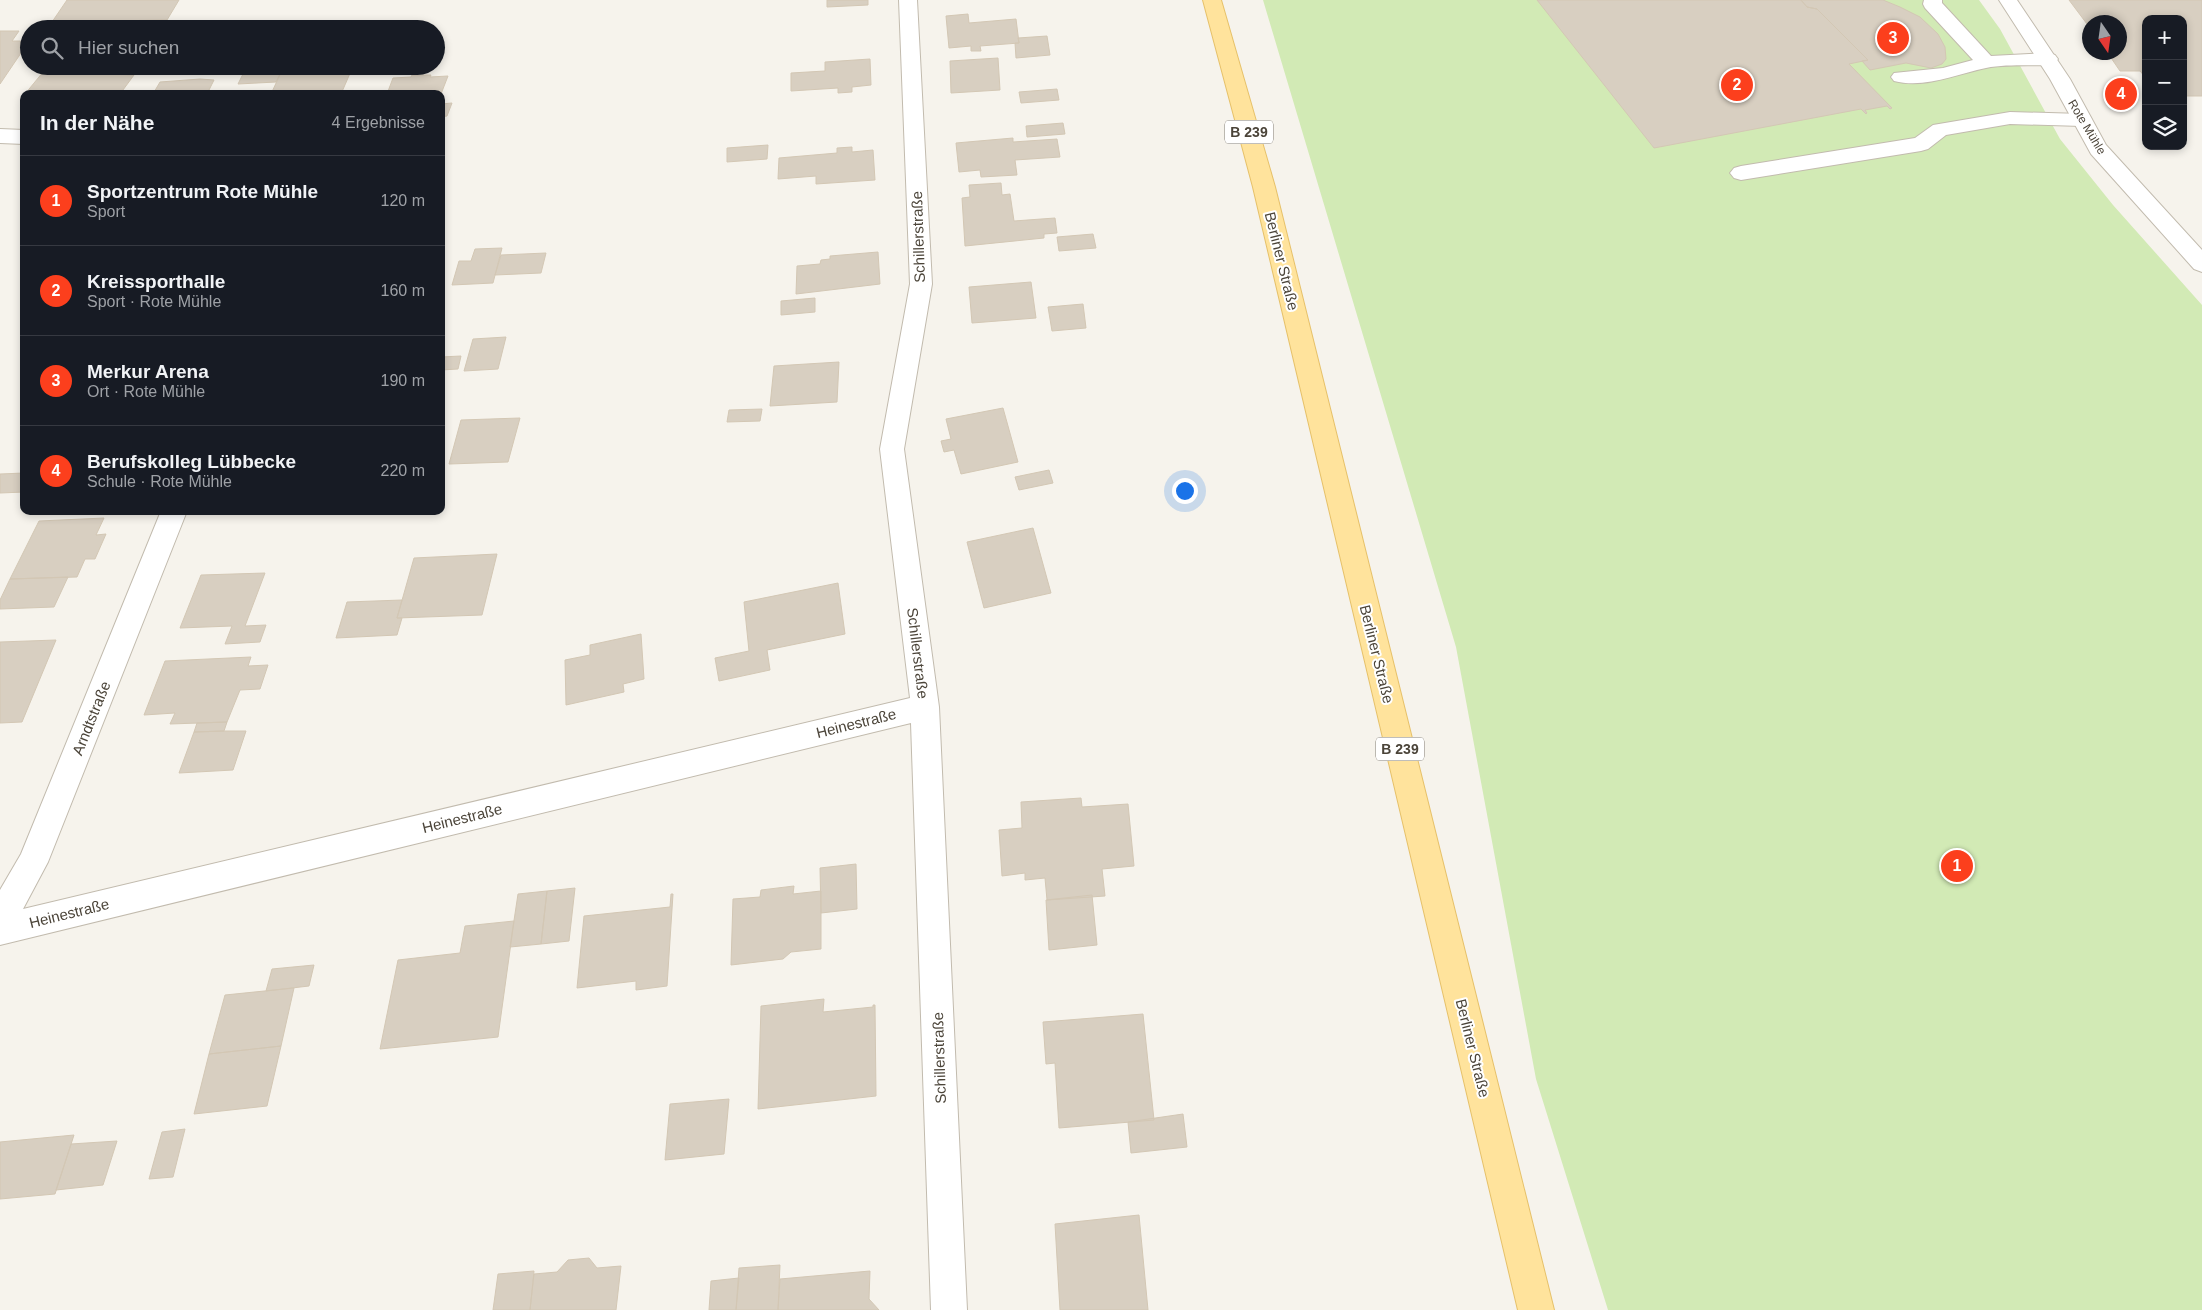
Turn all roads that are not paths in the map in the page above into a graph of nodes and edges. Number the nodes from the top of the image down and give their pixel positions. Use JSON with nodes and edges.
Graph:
{"nodes":[{"id":1,"x":908,"y":0,"type":"edge"},
{"id":2,"x":1212,"y":0,"type":"edge"},
{"id":3,"x":1933,"y":0,"type":"edge"},
{"id":4,"x":2008,"y":0,"type":"edge"},
{"id":5,"x":2048,"y":59,"type":"junction"},
{"id":6,"x":1986,"y":62,"type":"junction"},
{"id":7,"x":1901,"y":77,"type":"dead end"},
{"id":8,"x":2082,"y":120,"type":"junction"},
{"id":9,"x":0,"y":136,"type":"edge"},
{"id":10,"x":20,"y":137,"type":"edge"},
{"id":11,"x":1741,"y":173,"type":"dead end"},
{"id":12,"x":2202,"y":264,"type":"edge"},
{"id":13,"x":172,"y":515,"type":"edge"},
{"id":14,"x":925,"y":707,"type":"junction"},
{"id":15,"x":0,"y":920,"type":"edge"},
{"id":16,"x":0,"y":930,"type":"edge"},
{"id":17,"x":949,"y":1310,"type":"edge"},
{"id":18,"x":1536,"y":1310,"type":"edge"}],
"edges":[{"from":1,"to":14,"type":"street","name":"Schillerstraße"},
{"from":2,"to":18,"type":"main road","name":"Berliner Straße","number":"B 239"},
{"from":3,"to":6,"type":"street"},
{"from":4,"to":5,"type":"street","name":"Rote Mühle"},
{"from":5,"to":6,"type":"street"},
{"from":5,"to":8,"type":"street","name":"Rote Mühle"},
{"from":6,"to":7,"type":"street"},
{"from":8,"to":11,"type":"street"},
{"from":8,"to":12,"type":"street","name":"Rote Mühle"},
{"from":9,"to":10,"type":"street"},
{"from":13,"to":15,"type":"street","name":"Arndtstraße"},
{"from":14,"to":16,"type":"street","name":"Heinestraße"},
{"from":14,"to":17,"type":"street","name":"Schillerstraße"}]}
